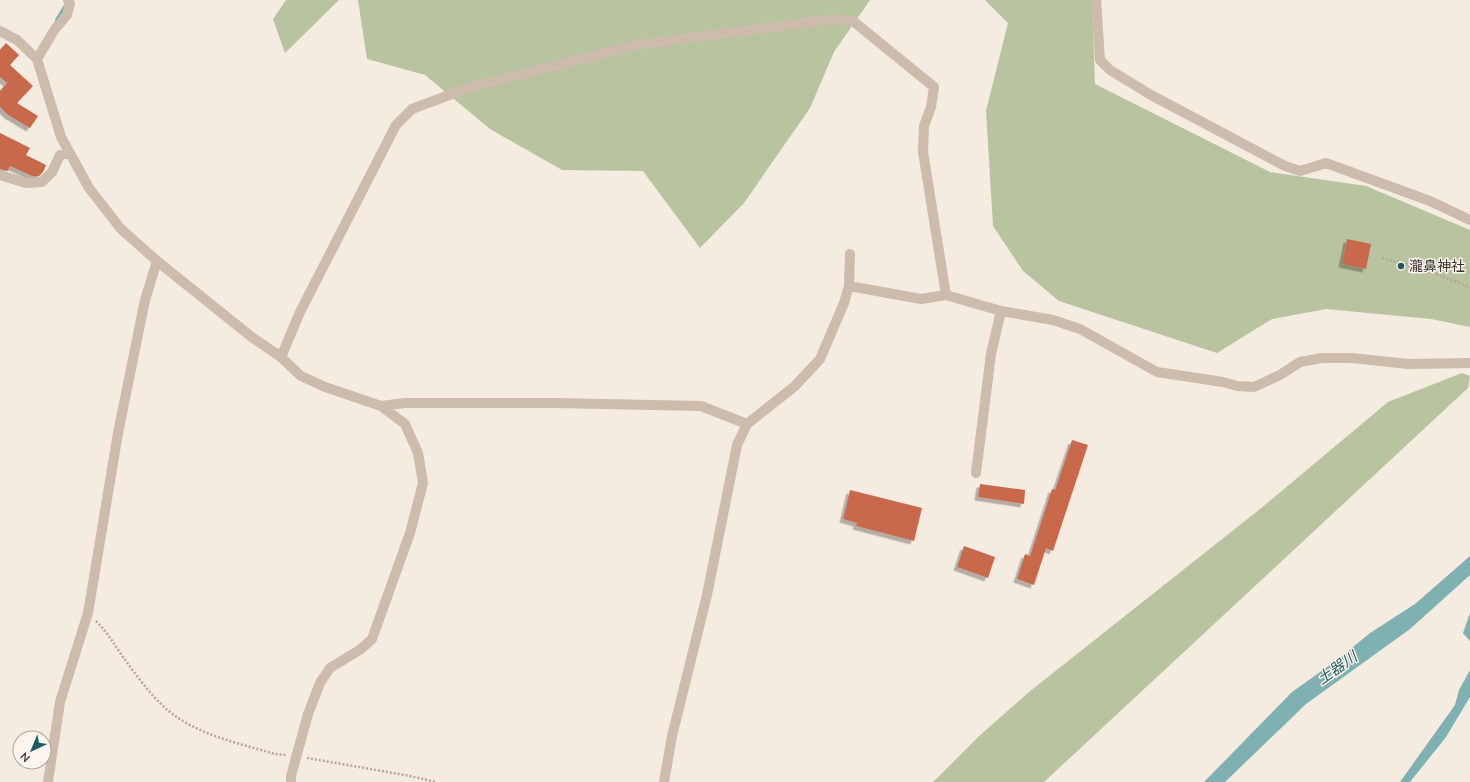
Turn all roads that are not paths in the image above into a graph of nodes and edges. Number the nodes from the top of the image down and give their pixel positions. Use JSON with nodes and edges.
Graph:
{"nodes":[{"id":1,"x":68,"y":0,"type":"edge"},
{"id":2,"x":1096,"y":0,"type":"edge"},
{"id":3,"x":0,"y":31,"type":"edge"},
{"id":4,"x":33,"y":56,"type":"junction"},
{"id":5,"x":69,"y":152,"type":"junction"},
{"id":6,"x":0,"y":175,"type":"edge"},
{"id":7,"x":1470,"y":220,"type":"edge"},
{"id":8,"x":850,"y":254,"type":"dead end"},
{"id":9,"x":157,"y":261,"type":"junction"},
{"id":10,"x":848,"y":286,"type":"junction"},
{"id":11,"x":946,"y":295,"type":"junction"},
{"id":12,"x":1001,"y":311,"type":"junction"},
{"id":13,"x":281,"y":357,"type":"junction"},
{"id":14,"x":1470,"y":363,"type":"edge"},
{"id":15,"x":381,"y":406,"type":"junction"},
{"id":16,"x":747,"y":424,"type":"junction"},
{"id":17,"x":976,"y":473,"type":"dead end"},
{"id":18,"x":48,"y":782,"type":"edge"},
{"id":19,"x":291,"y":782,"type":"edge"},
{"id":20,"x":664,"y":782,"type":"edge"}],
"edges":[{"from":1,"to":4,"type":"street"},
{"from":2,"to":7,"type":"street"},
{"from":3,"to":4,"type":"street"},
{"from":4,"to":5,"type":"street"},
{"from":5,"to":6,"type":"street"},
{"from":5,"to":9,"type":"street"},
{"from":8,"to":10,"type":"street"},
{"from":9,"to":13,"type":"street"},
{"from":9,"to":18,"type":"street"},
{"from":10,"to":11,"type":"street"},
{"from":10,"to":16,"type":"street"},
{"from":11,"to":12,"type":"street"},
{"from":11,"to":13,"type":"street"},
{"from":12,"to":14,"type":"street"},
{"from":12,"to":17,"type":"street"},
{"from":13,"to":15,"type":"street"},
{"from":15,"to":16,"type":"street"},
{"from":15,"to":19,"type":"street"},
{"from":16,"to":20,"type":"street"}]}
